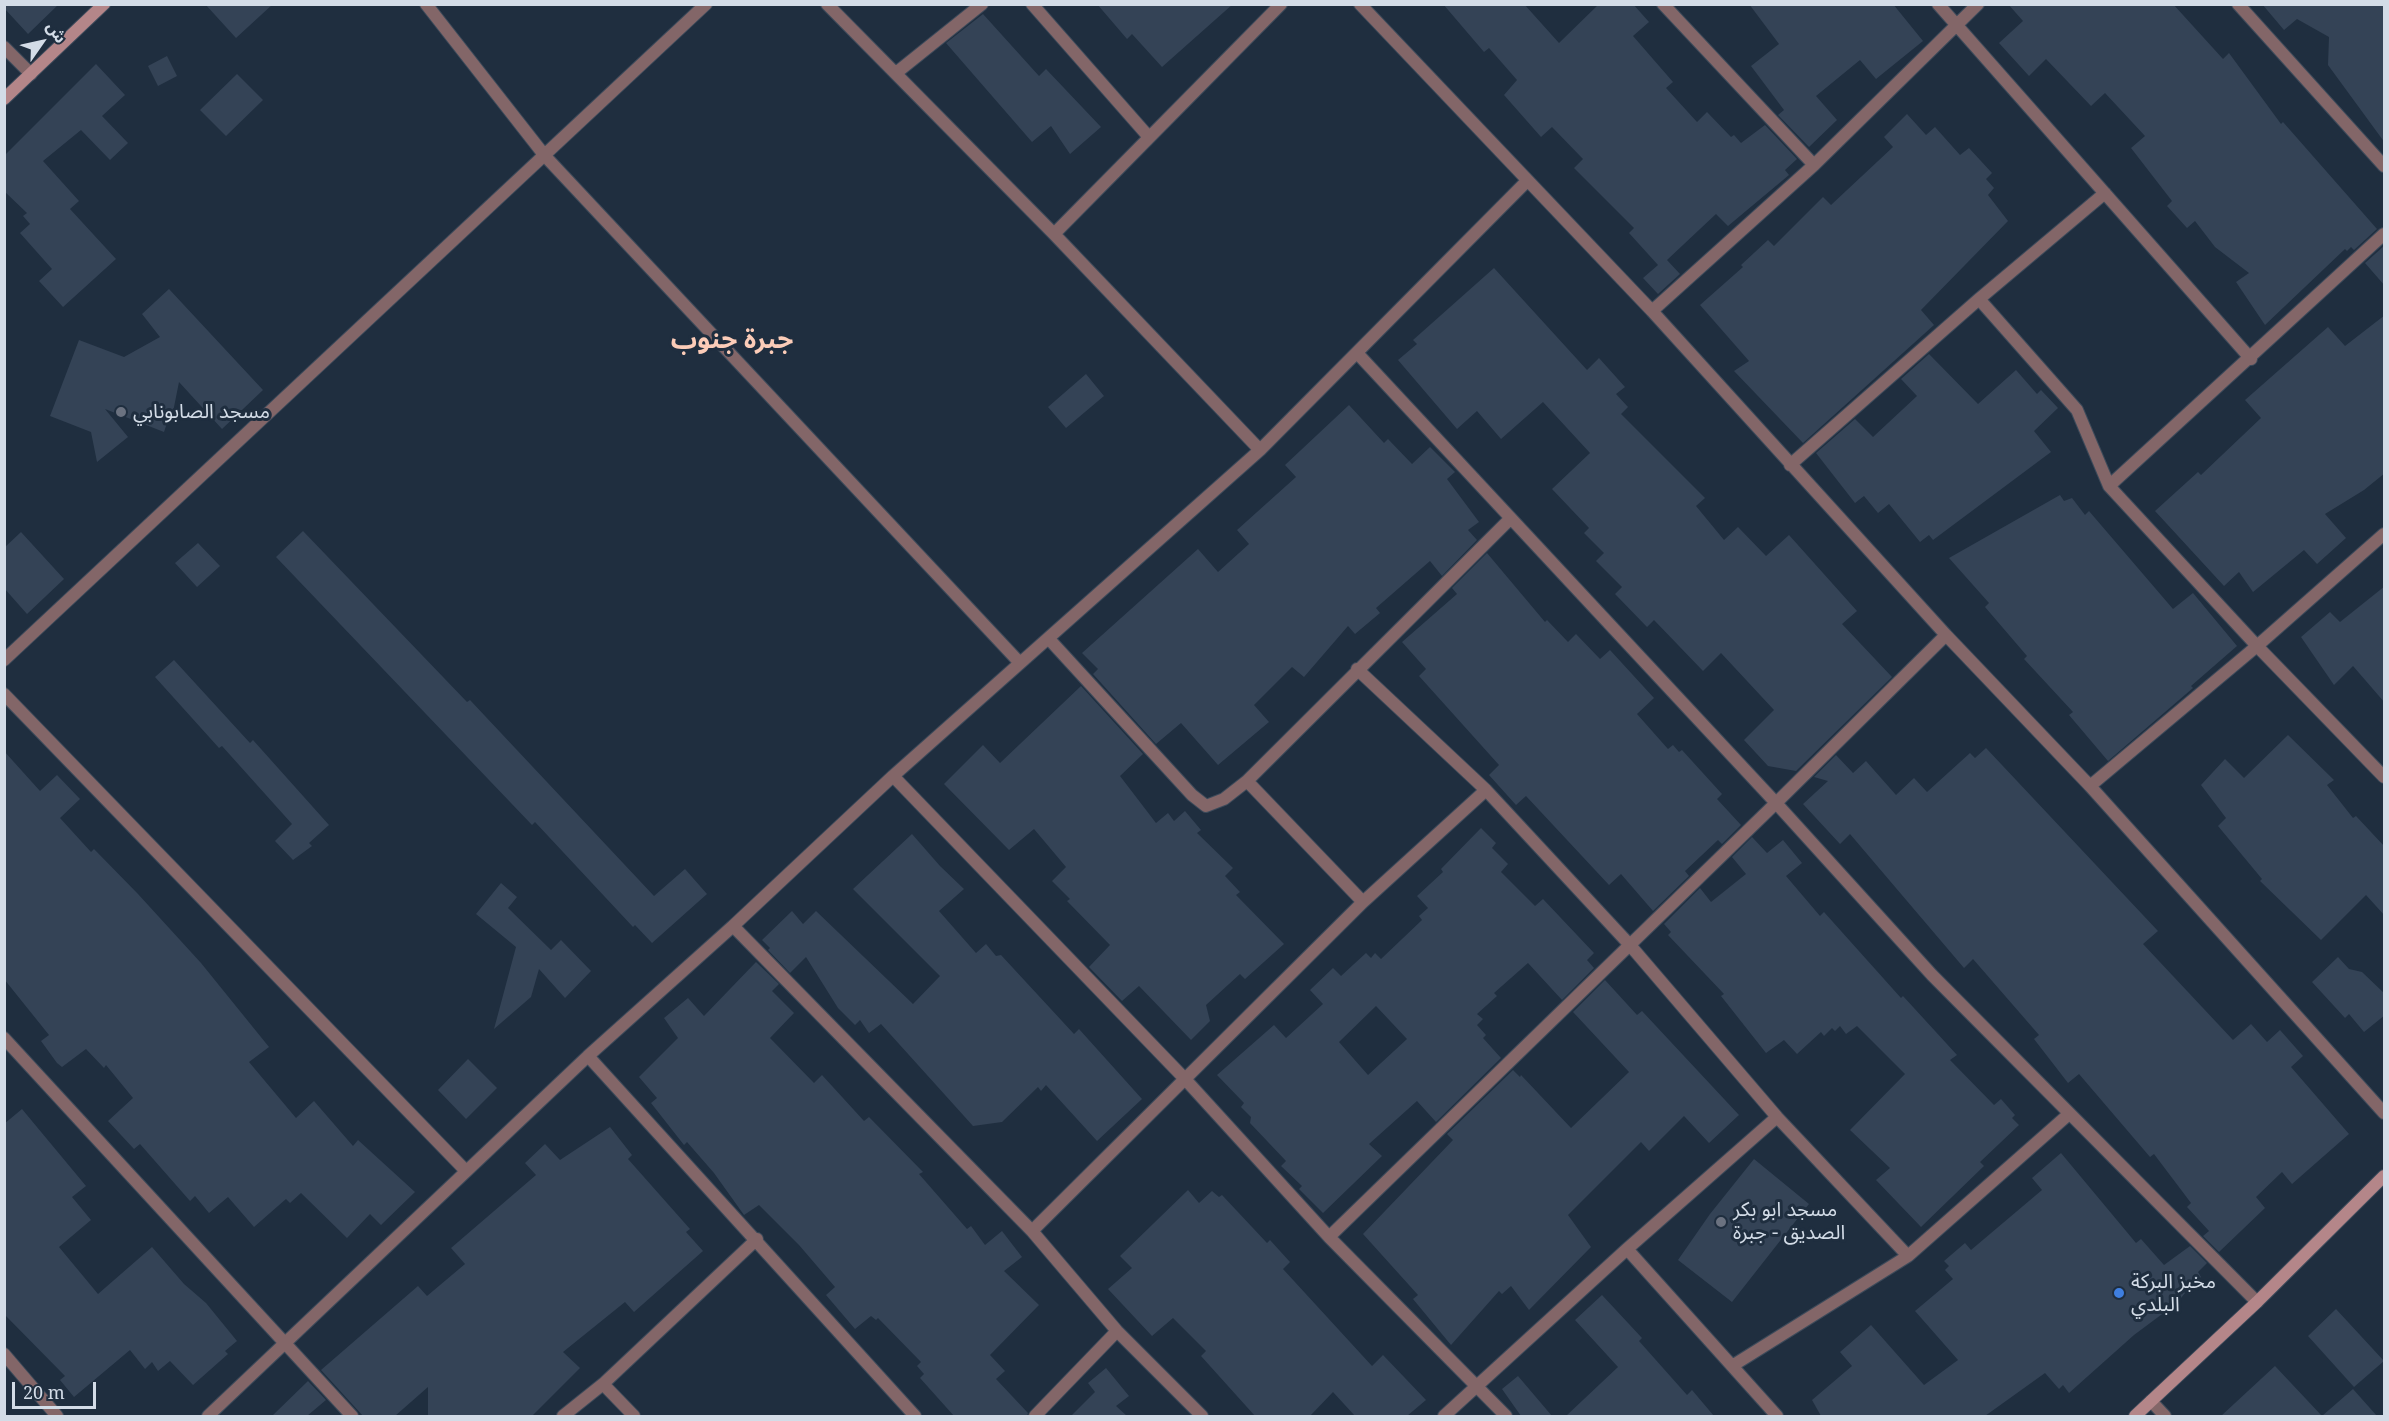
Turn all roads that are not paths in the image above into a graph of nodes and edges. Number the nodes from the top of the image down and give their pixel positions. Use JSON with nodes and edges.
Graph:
{"nodes":[{"id":1,"x":104,"y":4,"type":"edge"},
{"id":2,"x":426,"y":4,"type":"edge"},
{"id":3,"x":706,"y":4,"type":"edge"},
{"id":4,"x":827,"y":4,"type":"edge"},
{"id":5,"x":982,"y":4,"type":"edge"},
{"id":6,"x":1032,"y":4,"type":"edge"},
{"id":7,"x":1281,"y":4,"type":"edge"},
{"id":8,"x":1360,"y":4,"type":"edge"},
{"id":9,"x":1663,"y":4,"type":"edge"},
{"id":10,"x":1938,"y":4,"type":"edge"},
{"id":11,"x":1978,"y":4,"type":"edge"},
{"id":12,"x":2238,"y":4,"type":"edge"},
{"id":13,"x":1955,"y":24,"type":"junction"},
{"id":14,"x":4,"y":46,"type":"edge"},
{"id":15,"x":31,"y":74,"type":"junction"},
{"id":16,"x":896,"y":74,"type":"junction"},
{"id":17,"x":4,"y":99,"type":"edge"},
{"id":18,"x":1148,"y":136,"type":"junction"},
{"id":19,"x":545,"y":156,"type":"junction"},
{"id":20,"x":1814,"y":165,"type":"junction"},
{"id":21,"x":2385,"y":166,"type":"edge"},
{"id":22,"x":1526,"y":182,"type":"junction"},
{"id":23,"x":2105,"y":193,"type":"junction"},
{"id":24,"x":1054,"y":234,"type":"junction"},
{"id":25,"x":2385,"y":234,"type":"edge"},
{"id":26,"x":1979,"y":299,"type":"junction"},
{"id":27,"x":1652,"y":311,"type":"junction"},
{"id":28,"x":1358,"y":354,"type":"junction"},
{"id":29,"x":2251,"y":359,"type":"junction"},
{"id":30,"x":1260,"y":450,"type":"junction"},
{"id":31,"x":1790,"y":465,"type":"junction"},
{"id":32,"x":2109,"y":486,"type":"junction"},
{"id":33,"x":1509,"y":520,"type":"junction"},
{"id":34,"x":2385,"y":534,"type":"edge"},
{"id":35,"x":1946,"y":634,"type":"junction"},
{"id":36,"x":1049,"y":639,"type":"junction"},
{"id":37,"x":2257,"y":646,"type":"junction"},
{"id":38,"x":4,"y":660,"type":"edge"},
{"id":39,"x":1020,"y":663,"type":"junction"},
{"id":40,"x":1357,"y":669,"type":"junction"},
{"id":41,"x":4,"y":694,"type":"edge"},
{"id":42,"x":893,"y":776,"type":"junction"},
{"id":43,"x":2385,"y":777,"type":"edge"},
{"id":44,"x":1247,"y":781,"type":"junction"},
{"id":45,"x":2090,"y":786,"type":"junction"},
{"id":46,"x":1486,"y":790,"type":"junction"},
{"id":47,"x":1776,"y":803,"type":"junction"},
{"id":48,"x":1363,"y":902,"type":"junction"},
{"id":49,"x":733,"y":926,"type":"junction"},
{"id":50,"x":1629,"y":944,"type":"junction"},
{"id":51,"x":4,"y":1038,"type":"edge"},
{"id":52,"x":588,"y":1056,"type":"junction"},
{"id":53,"x":1185,"y":1079,"type":"junction"},
{"id":54,"x":2385,"y":1113,"type":"edge"},
{"id":55,"x":2068,"y":1114,"type":"junction"},
{"id":56,"x":1777,"y":1117,"type":"junction"},
{"id":57,"x":466,"y":1171,"type":"junction"},
{"id":58,"x":2385,"y":1176,"type":"edge"},
{"id":59,"x":1032,"y":1231,"type":"junction"},
{"id":60,"x":1329,"y":1237,"type":"junction"},
{"id":61,"x":756,"y":1239,"type":"junction"},
{"id":62,"x":1627,"y":1249,"type":"junction"},
{"id":63,"x":1908,"y":1256,"type":"junction"},
{"id":64,"x":2257,"y":1302,"type":"junction"},
{"id":65,"x":1117,"y":1331,"type":"junction"},
{"id":66,"x":285,"y":1345,"type":"junction"},
{"id":67,"x":4,"y":1353,"type":"edge"},
{"id":68,"x":1732,"y":1366,"type":"junction"},
{"id":69,"x":603,"y":1384,"type":"junction"},
{"id":70,"x":1478,"y":1385,"type":"junction"},
{"id":71,"x":2151,"y":1401,"type":"junction"},
{"id":72,"x":57,"y":1416,"type":"edge"},
{"id":73,"x":208,"y":1416,"type":"edge"},
{"id":74,"x":352,"y":1416,"type":"edge"},
{"id":75,"x":564,"y":1416,"type":"edge"},
{"id":76,"x":634,"y":1416,"type":"edge"},
{"id":77,"x":915,"y":1416,"type":"edge"},
{"id":78,"x":1035,"y":1416,"type":"edge"},
{"id":79,"x":1202,"y":1416,"type":"edge"},
{"id":80,"x":1444,"y":1416,"type":"edge"},
{"id":81,"x":1506,"y":1416,"type":"edge"},
{"id":82,"x":1777,"y":1416,"type":"edge"},
{"id":83,"x":2135,"y":1416,"type":"edge"},
{"id":84,"x":2165,"y":1416,"type":"edge"}],
"edges":[{"from":1,"to":15,"type":"street"},
{"from":2,"to":19,"type":"street"},
{"from":3,"to":19,"type":"street"},
{"from":4,"to":16,"type":"street"},
{"from":5,"to":16,"type":"street"},
{"from":6,"to":18,"type":"street"},
{"from":7,"to":18,"type":"street"},
{"from":8,"to":22,"type":"street"},
{"from":9,"to":20,"type":"street"},
{"from":10,"to":13,"type":"street"},
{"from":11,"to":13,"type":"street"},
{"from":12,"to":21,"type":"street"},
{"from":13,"to":20,"type":"street"},
{"from":13,"to":23,"type":"street"},
{"from":14,"to":15,"type":"street"},
{"from":15,"to":17,"type":"street"},
{"from":16,"to":24,"type":"street"},
{"from":18,"to":24,"type":"street"},
{"from":19,"to":38,"type":"street"},
{"from":19,"to":39,"type":"street"},
{"from":20,"to":27,"type":"street"},
{"from":22,"to":27,"type":"street"},
{"from":22,"to":28,"type":"street"},
{"from":23,"to":26,"type":"street"},
{"from":23,"to":29,"type":"street"},
{"from":24,"to":30,"type":"street"},
{"from":25,"to":29,"type":"street"},
{"from":26,"to":31,"type":"street"},
{"from":26,"to":32,"type":"street"},
{"from":27,"to":31,"type":"street"},
{"from":28,"to":30,"type":"street"},
{"from":28,"to":33,"type":"street"},
{"from":29,"to":32,"type":"street"},
{"from":30,"to":36,"type":"street"},
{"from":31,"to":35,"type":"street"},
{"from":32,"to":37,"type":"street"},
{"from":33,"to":40,"type":"street"},
{"from":33,"to":47,"type":"street"},
{"from":34,"to":37,"type":"street"},
{"from":35,"to":45,"type":"street"},
{"from":35,"to":47,"type":"street"},
{"from":36,"to":39,"type":"street"},
{"from":36,"to":44,"type":"street"},
{"from":37,"to":43,"type":"street"},
{"from":37,"to":45,"type":"street"},
{"from":39,"to":42,"type":"street"},
{"from":40,"to":44,"type":"street"},
{"from":40,"to":46,"type":"street"},
{"from":41,"to":57,"type":"street"},
{"from":42,"to":49,"type":"street"},
{"from":42,"to":53,"type":"street"},
{"from":44,"to":48,"type":"street"},
{"from":45,"to":54,"type":"street"},
{"from":46,"to":48,"type":"street"},
{"from":46,"to":50,"type":"street"},
{"from":47,"to":50,"type":"street"},
{"from":47,"to":55,"type":"street"},
{"from":48,"to":53,"type":"street"},
{"from":49,"to":52,"type":"street"},
{"from":49,"to":59,"type":"street"},
{"from":50,"to":56,"type":"street"},
{"from":50,"to":60,"type":"street"},
{"from":51,"to":66,"type":"street"},
{"from":52,"to":57,"type":"street"},
{"from":52,"to":61,"type":"street"},
{"from":53,"to":59,"type":"street"},
{"from":53,"to":60,"type":"street"},
{"from":55,"to":63,"type":"street"},
{"from":55,"to":64,"type":"street"},
{"from":56,"to":62,"type":"street"},
{"from":56,"to":63,"type":"street"},
{"from":57,"to":66,"type":"street"},
{"from":58,"to":64,"type":"street"},
{"from":59,"to":65,"type":"street"},
{"from":60,"to":70,"type":"street"},
{"from":61,"to":69,"type":"street"},
{"from":61,"to":77,"type":"street"},
{"from":62,"to":68,"type":"street"},
{"from":62,"to":70,"type":"street"},
{"from":63,"to":68,"type":"street"},
{"from":64,"to":71,"type":"street"},
{"from":65,"to":78,"type":"street"},
{"from":65,"to":79,"type":"street"},
{"from":66,"to":73,"type":"street"},
{"from":66,"to":74,"type":"street"},
{"from":67,"to":72,"type":"street"},
{"from":68,"to":82,"type":"street"},
{"from":69,"to":75,"type":"street"},
{"from":69,"to":76,"type":"street"},
{"from":70,"to":80,"type":"street"},
{"from":70,"to":81,"type":"street"},
{"from":71,"to":83,"type":"street"},
{"from":71,"to":84,"type":"street"}]}
